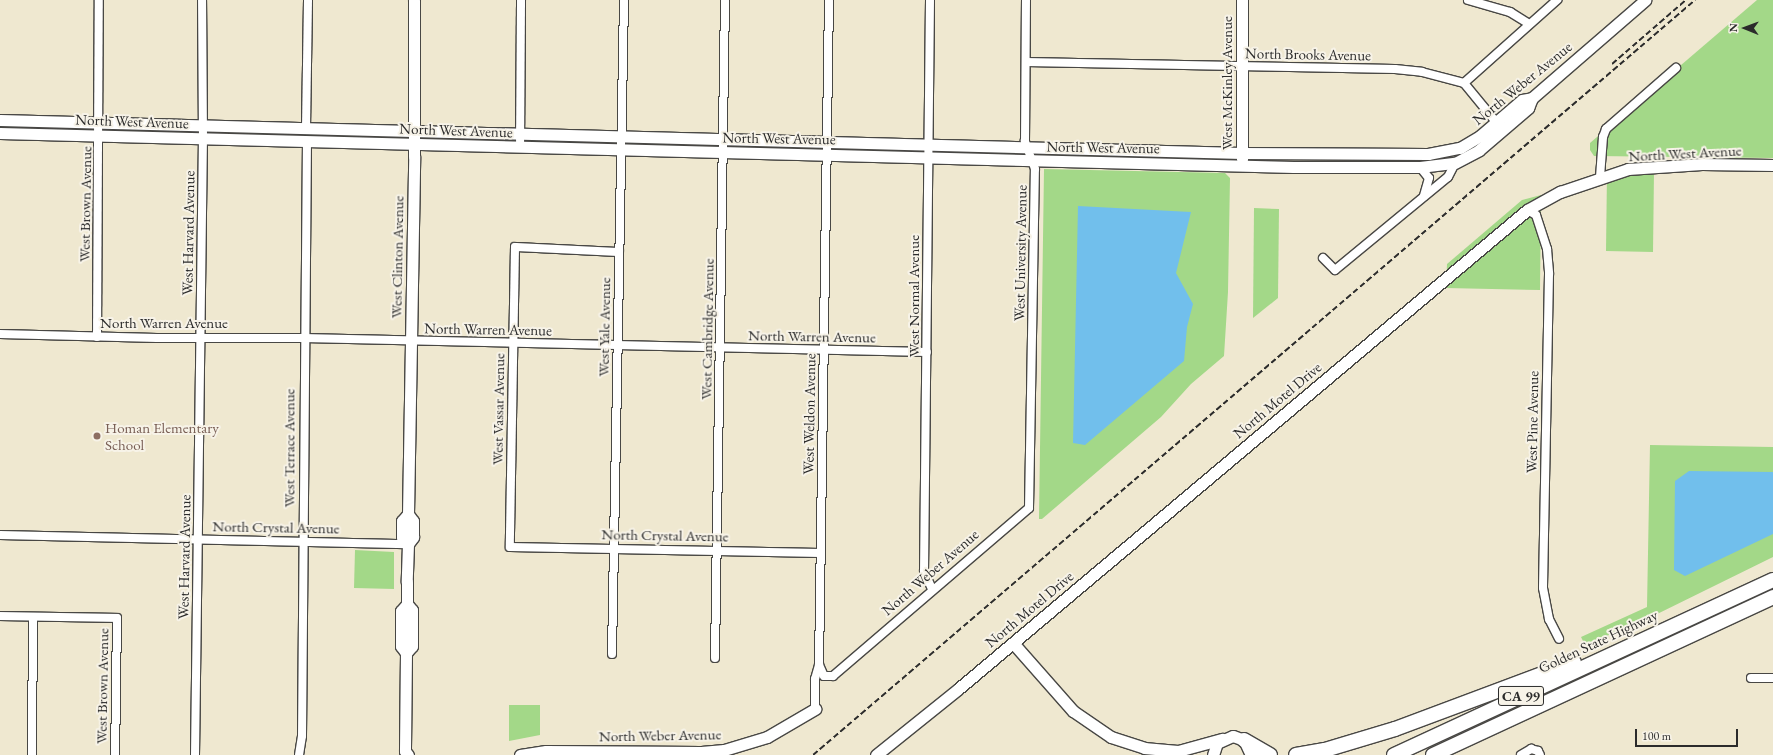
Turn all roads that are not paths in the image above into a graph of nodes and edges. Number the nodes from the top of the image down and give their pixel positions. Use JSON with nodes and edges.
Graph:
{"nodes":[{"id":1,"x":99,"y":0,"type":"edge"},
{"id":2,"x":202,"y":0,"type":"edge"},
{"id":3,"x":308,"y":0,"type":"edge"},
{"id":4,"x":414,"y":0,"type":"edge"},
{"id":5,"x":521,"y":0,"type":"edge"},
{"id":6,"x":624,"y":0,"type":"edge"},
{"id":7,"x":725,"y":0,"type":"edge"},
{"id":8,"x":829,"y":0,"type":"edge"},
{"id":9,"x":930,"y":0,"type":"edge"},
{"id":10,"x":1026,"y":0,"type":"edge"},
{"id":11,"x":1242,"y":0,"type":"edge"},
{"id":12,"x":1468,"y":0,"type":"edge"},
{"id":13,"x":1557,"y":0,"type":"edge"},
{"id":14,"x":1645,"y":0,"type":"edge"},
{"id":15,"x":1529,"y":24,"type":"junction"},
{"id":16,"x":1026,"y":62,"type":"junction"},
{"id":17,"x":1242,"y":67,"type":"junction"},
{"id":18,"x":1676,"y":68,"type":"dead end"},
{"id":19,"x":1464,"y":83,"type":"junction"},
{"id":20,"x":1532,"y":98,"type":"junction"},
{"id":21,"x":0,"y":120,"type":"edge"},
{"id":22,"x":1496,"y":122,"type":"junction"},
{"id":23,"x":98,"y":123,"type":"junction"},
{"id":24,"x":203,"y":127,"type":"junction"},
{"id":25,"x":306,"y":128,"type":"junction"},
{"id":26,"x":414,"y":130,"type":"junction"},
{"id":27,"x":0,"y":133,"type":"edge"},
{"id":28,"x":520,"y":134,"type":"junction"},
{"id":29,"x":100,"y":136,"type":"junction"},
{"id":30,"x":623,"y":137,"type":"junction"},
{"id":31,"x":203,"y":138,"type":"junction"},
{"id":32,"x":723,"y":140,"type":"junction"},
{"id":33,"x":307,"y":141,"type":"junction"},
{"id":34,"x":414,"y":143,"type":"junction"},
{"id":35,"x":929,"y":146,"type":"junction"},
{"id":36,"x":520,"y":147,"type":"junction"},
{"id":37,"x":1027,"y":148,"type":"junction"},
{"id":38,"x":826,"y":149,"type":"junction"},
{"id":39,"x":622,"y":150,"type":"junction"},
{"id":40,"x":1449,"y":151,"type":"joint"},
{"id":41,"x":723,"y":152,"type":"junction"},
{"id":42,"x":1242,"y":153,"type":"junction"},
{"id":43,"x":1362,"y":154,"type":"junction"},
{"id":44,"x":1406,"y":155,"type":"junction"},
{"id":45,"x":929,"y":157,"type":"junction"},
{"id":46,"x":1460,"y":160,"type":"junction"},
{"id":47,"x":1032,"y":161,"type":"junction"},
{"id":48,"x":1773,"y":165,"type":"edge"},
{"id":49,"x":1242,"y":166,"type":"junction"},
{"id":50,"x":1313,"y":167,"type":"junction"},
{"id":51,"x":1372,"y":167,"type":"junction"},
{"id":52,"x":1420,"y":167,"type":"junction"},
{"id":53,"x":1600,"y":177,"type":"junction"},
{"id":54,"x":1424,"y":196,"type":"junction"},
{"id":55,"x":1527,"y":210,"type":"junction"},
{"id":56,"x":619,"y":252,"type":"junction"},
{"id":57,"x":1323,"y":258,"type":"dead end"},
{"id":58,"x":0,"y":334,"type":"edge"},
{"id":59,"x":97,"y":337,"type":"junction"},
{"id":60,"x":201,"y":337,"type":"junction"},
{"id":61,"x":303,"y":338,"type":"junction"},
{"id":62,"x":411,"y":341,"type":"junction"},
{"id":63,"x":513,"y":343,"type":"junction"},
{"id":64,"x":617,"y":345,"type":"junction"},
{"id":65,"x":721,"y":348,"type":"junction"},
{"id":66,"x":824,"y":350,"type":"junction"},
{"id":67,"x":927,"y":352,"type":"junction"},
{"id":68,"x":1029,"y":508,"type":"joint"},
{"id":69,"x":0,"y":535,"type":"edge"},
{"id":70,"x":199,"y":539,"type":"junction"},
{"id":71,"x":302,"y":542,"type":"junction"},
{"id":72,"x":408,"y":544,"type":"junction"},
{"id":73,"x":510,"y":547,"type":"joint"},
{"id":74,"x":614,"y":548,"type":"junction"},
{"id":75,"x":717,"y":550,"type":"junction"},
{"id":76,"x":820,"y":553,"type":"junction"},
{"id":77,"x":1773,"y":580,"type":"edge"},
{"id":78,"x":932,"y":589,"type":"junction"},
{"id":79,"x":1773,"y":597,"type":"edge"},
{"id":80,"x":1773,"y":605,"type":"edge"},
{"id":81,"x":0,"y":616,"type":"edge"},
{"id":82,"x":33,"y":616,"type":"junction"},
{"id":83,"x":1648,"y":636,"type":"junction"},
{"id":84,"x":1559,"y":640,"type":"dead end"},
{"id":85,"x":1013,"y":642,"type":"junction"},
{"id":86,"x":612,"y":654,"type":"dead end"},
{"id":87,"x":715,"y":658,"type":"dead end"},
{"id":88,"x":819,"y":665,"type":"junction"},
{"id":89,"x":1751,"y":678,"type":"dead end"},
{"id":90,"x":1773,"y":678,"type":"edge"},
{"id":91,"x":815,"y":709,"type":"joint"},
{"id":92,"x":1528,"y":712,"type":"junction"},
{"id":93,"x":908,"y":729,"type":"junction"},
{"id":94,"x":1222,"y":739,"type":"junction"},
{"id":95,"x":1244,"y":740,"type":"junction"},
{"id":96,"x":610,"y":753,"type":"edge"},
{"id":97,"x":1181,"y":753,"type":"edge"},
{"id":98,"x":405,"y":754,"type":"edge"},
{"id":99,"x":32,"y":755,"type":"edge"},
{"id":100,"x":115,"y":755,"type":"edge"},
{"id":101,"x":196,"y":755,"type":"edge"},
{"id":102,"x":299,"y":755,"type":"edge"},
{"id":103,"x":520,"y":755,"type":"edge"},
{"id":104,"x":869,"y":755,"type":"edge"},
{"id":105,"x":876,"y":755,"type":"edge"},
{"id":106,"x":1213,"y":755,"type":"edge"},
{"id":107,"x":1251,"y":755,"type":"edge"},
{"id":108,"x":1270,"y":755,"type":"edge"},
{"id":109,"x":1296,"y":755,"type":"edge"},
{"id":110,"x":1394,"y":755,"type":"edge"},
{"id":111,"x":1433,"y":755,"type":"edge"},
{"id":112,"x":1453,"y":755,"type":"edge"},
{"id":113,"x":1521,"y":755,"type":"edge"},
{"id":114,"x":1540,"y":755,"type":"edge"}],
"edges":[{"from":1,"to":23,"type":"street","name":"West Brown Avenue"},
{"from":2,"to":24,"type":"street","name":"West Harvard Avenue"},
{"from":3,"to":25,"type":"street"},
{"from":4,"to":26,"type":"main road","name":"West Clinton Avenue"},
{"from":5,"to":28,"type":"street"},
{"from":6,"to":30,"type":"street","name":"West Yale Avenue"},
{"from":7,"to":32,"type":"street","name":"West Cambridge Avenue"},
{"from":8,"to":38,"type":"street","name":"West Weldon Avenue"},
{"from":9,"to":35,"type":"street","name":"West Normal Avenue"},
{"from":10,"to":16,"type":"street","name":"West University Avenue"},
{"from":11,"to":17,"type":"main road","name":"West McKinley Avenue"},
{"from":12,"to":15,"type":"street"},
{"from":13,"to":15,"type":"street"},
{"from":14,"to":20,"type":"main road","name":"North Weber Avenue"},
{"from":15,"to":19,"type":"street"},
{"from":16,"to":17,"type":"street","name":"North Brooks Avenue"},
{"from":16,"to":37,"type":"street","name":"West University Avenue"},
{"from":17,"to":19,"type":"street","name":"North Brooks Avenue"},
{"from":17,"to":42,"type":"main road","name":"West McKinley Avenue"},
{"from":18,"to":53,"type":"street"},
{"from":19,"to":22,"type":"street"},
{"from":20,"to":22,"type":"main road","name":"North Weber Avenue"},
{"from":20,"to":46,"type":"main road","name":"North West Avenue"},
{"from":21,"to":23,"type":"main road","name":"North West Avenue"},
{"from":22,"to":40,"type":"main road","name":"North Weber Avenue"},
{"from":22,"to":46,"type":"street"},
{"from":23,"to":24,"type":"main road","name":"North West Avenue"},
{"from":23,"to":29,"type":"street","name":"West Brown Avenue"},
{"from":24,"to":25,"type":"main road","name":"North West Avenue"},
{"from":24,"to":31,"type":"street","name":"West Harvard Avenue"},
{"from":25,"to":26,"type":"main road","name":"North West Avenue"},
{"from":26,"to":28,"type":"main road","name":"North West Avenue"},
{"from":26,"to":34,"type":"main road","name":"West Clinton Avenue"},
{"from":27,"to":29,"type":"main road","name":"North West Avenue"},
{"from":28,"to":30,"type":"main road","name":"North West Avenue"},
{"from":28,"to":36,"type":"street"},
{"from":29,"to":31,"type":"main road","name":"North West Avenue"},
{"from":29,"to":59,"type":"street","name":"West Brown Avenue"},
{"from":30,"to":32,"type":"main road","name":"North West Avenue"},
{"from":30,"to":39,"type":"street","name":"West Yale Avenue"},
{"from":31,"to":33,"type":"main road","name":"North West Avenue"},
{"from":31,"to":60,"type":"street","name":"West Harvard Avenue"},
{"from":32,"to":38,"type":"main road","name":"North West Avenue"},
{"from":32,"to":41,"type":"street","name":"West Cambridge Avenue"},
{"from":33,"to":34,"type":"main road","name":"North West Avenue"},
{"from":33,"to":61,"type":"street","name":"West Terrace Avenue"},
{"from":34,"to":36,"type":"main road","name":"North West Avenue"},
{"from":34,"to":62,"type":"main road","name":"West Clinton Avenue"},
{"from":35,"to":37,"type":"main road","name":"North West Avenue"},
{"from":35,"to":38,"type":"main road","name":"North West Avenue"},
{"from":35,"to":45,"type":"street","name":"West Normal Avenue"},
{"from":36,"to":39,"type":"main road","name":"North West Avenue"},
{"from":37,"to":42,"type":"main road","name":"North West Avenue"},
{"from":37,"to":47,"type":"street","name":"West University Avenue"},
{"from":38,"to":41,"type":"main road","name":"North West Avenue"},
{"from":38,"to":45,"type":"main road","name":"North West Avenue"},
{"from":38,"to":66,"type":"street","name":"West Weldon Avenue"},
{"from":39,"to":41,"type":"main road","name":"North West Avenue"},
{"from":39,"to":56,"type":"street","name":"West Yale Avenue"},
{"from":40,"to":44,"type":"main road","name":"North West Avenue"},
{"from":41,"to":65,"type":"street","name":"West Cambridge Avenue"},
{"from":42,"to":43,"type":"main road","name":"North West Avenue"},
{"from":42,"to":49,"type":"main road","name":"West McKinley Avenue"},
{"from":43,"to":44,"type":"main road","name":"North West Avenue"},
{"from":43,"to":50,"type":"main road"},
{"from":44,"to":51,"type":"main road"},
{"from":45,"to":47,"type":"main road","name":"North West Avenue"},
{"from":45,"to":67,"type":"street","name":"West Normal Avenue"},
{"from":46,"to":52,"type":"main road","name":"North West Avenue"},
{"from":46,"to":54,"type":"street"},
{"from":47,"to":49,"type":"main road","name":"North West Avenue"},
{"from":47,"to":68,"type":"street","name":"West University Avenue"},
{"from":48,"to":53,"type":"main road","name":"North West Avenue"},
{"from":49,"to":50,"type":"main road","name":"North West Avenue"},
{"from":50,"to":51,"type":"main road","name":"North West Avenue"},
{"from":51,"to":52,"type":"main road","name":"North West Avenue"},
{"from":52,"to":54,"type":"street"},
{"from":53,"to":55,"type":"main road","name":"North Motel Drive"},
{"from":54,"to":57,"type":"street"},
{"from":55,"to":84,"type":"street","name":"West Pine Avenue"},
{"from":55,"to":85,"type":"main road","name":"North Motel Drive"},
{"from":56,"to":63,"type":"street","name":"West Vassar Avenue"},
{"from":56,"to":64,"type":"street","name":"West Yale Avenue"},
{"from":58,"to":59,"type":"street","name":"North Warren Avenue"},
{"from":59,"to":60,"type":"street","name":"North Warren Avenue"},
{"from":60,"to":61,"type":"street","name":"North Warren Avenue"},
{"from":60,"to":70,"type":"street","name":"West Harvard Avenue"},
{"from":61,"to":62,"type":"street","name":"North Warren Avenue"},
{"from":61,"to":71,"type":"street","name":"West Terrace Avenue"},
{"from":62,"to":63,"type":"street","name":"North Warren Avenue"},
{"from":62,"to":72,"type":"main road","name":"West Clinton Avenue"},
{"from":63,"to":64,"type":"street","name":"North Warren Avenue"},
{"from":63,"to":73,"type":"street","name":"West Vassar Avenue"},
{"from":64,"to":65,"type":"street","name":"North Warren Avenue"},
{"from":64,"to":74,"type":"street","name":"West Yale Avenue"},
{"from":65,"to":66,"type":"street","name":"North Warren Avenue"},
{"from":65,"to":75,"type":"street","name":"West Cambridge Avenue"},
{"from":66,"to":67,"type":"street","name":"North Warren Avenue"},
{"from":66,"to":76,"type":"street","name":"West Weldon Avenue"},
{"from":67,"to":78,"type":"street","name":"West Normal Avenue"},
{"from":68,"to":78,"type":"street","name":"North Weber Avenue"},
{"from":69,"to":70,"type":"street","name":"North Crystal Avenue"},
{"from":70,"to":71,"type":"street","name":"North Crystal Avenue"},
{"from":70,"to":101,"type":"street","name":"West Harvard Avenue"},
{"from":71,"to":72,"type":"street","name":"North Crystal Avenue"},
{"from":71,"to":102,"type":"street","name":"West Terrace Avenue"},
{"from":72,"to":98,"type":"main road","name":"West Clinton Avenue"},
{"from":73,"to":74,"type":"street","name":"North Crystal Avenue"},
{"from":74,"to":75,"type":"street","name":"North Crystal Avenue"},
{"from":74,"to":86,"type":"street","name":"West Yale Avenue"},
{"from":75,"to":76,"type":"street","name":"North Crystal Avenue"},
{"from":75,"to":87,"type":"street","name":"West Cambridge Avenue"},
{"from":76,"to":88,"type":"street","name":"West Weldon Avenue"},
{"from":77,"to":83,"type":"highway","name":"Golden State Highway","number":"CA 99"},
{"from":78,"to":88,"type":"street","name":"North Weber Avenue"},
{"from":79,"to":92,"type":"highway","number":"CA 99"},
{"from":80,"to":92,"type":"highway"},
{"from":81,"to":82,"type":"street"},
{"from":82,"to":99,"type":"street"},
{"from":82,"to":100,"type":"street","name":"West Brown Avenue"},
{"from":83,"to":109,"type":"highway"},
{"from":83,"to":110,"type":"highway","name":"Golden State Highway","number":"CA 99"},
{"from":85,"to":93,"type":"main road","name":"North Motel Drive"},
{"from":85,"to":97,"type":"main road"},
{"from":88,"to":91,"type":"street","name":"West Weldon Avenue"},
{"from":89,"to":90,"type":"street"},
{"from":91,"to":96,"type":"main road","name":"North Weber Avenue"},
{"from":92,"to":111,"type":"highway","number":"CA 99"},
{"from":92,"to":112,"type":"highway"},
{"from":93,"to":104,"type":"main road"},
{"from":93,"to":105,"type":"main road","name":"North Motel Drive"},
{"from":94,"to":95,"type":"main road"},
{"from":94,"to":97,"type":"main road"},
{"from":94,"to":106,"type":"main road"},
{"from":95,"to":107,"type":"main road"},
{"from":95,"to":108,"type":"highway"},
{"from":96,"to":103,"type":"main road","name":"North Weber Avenue"},
{"from":113,"to":114,"type":"street"}]}
